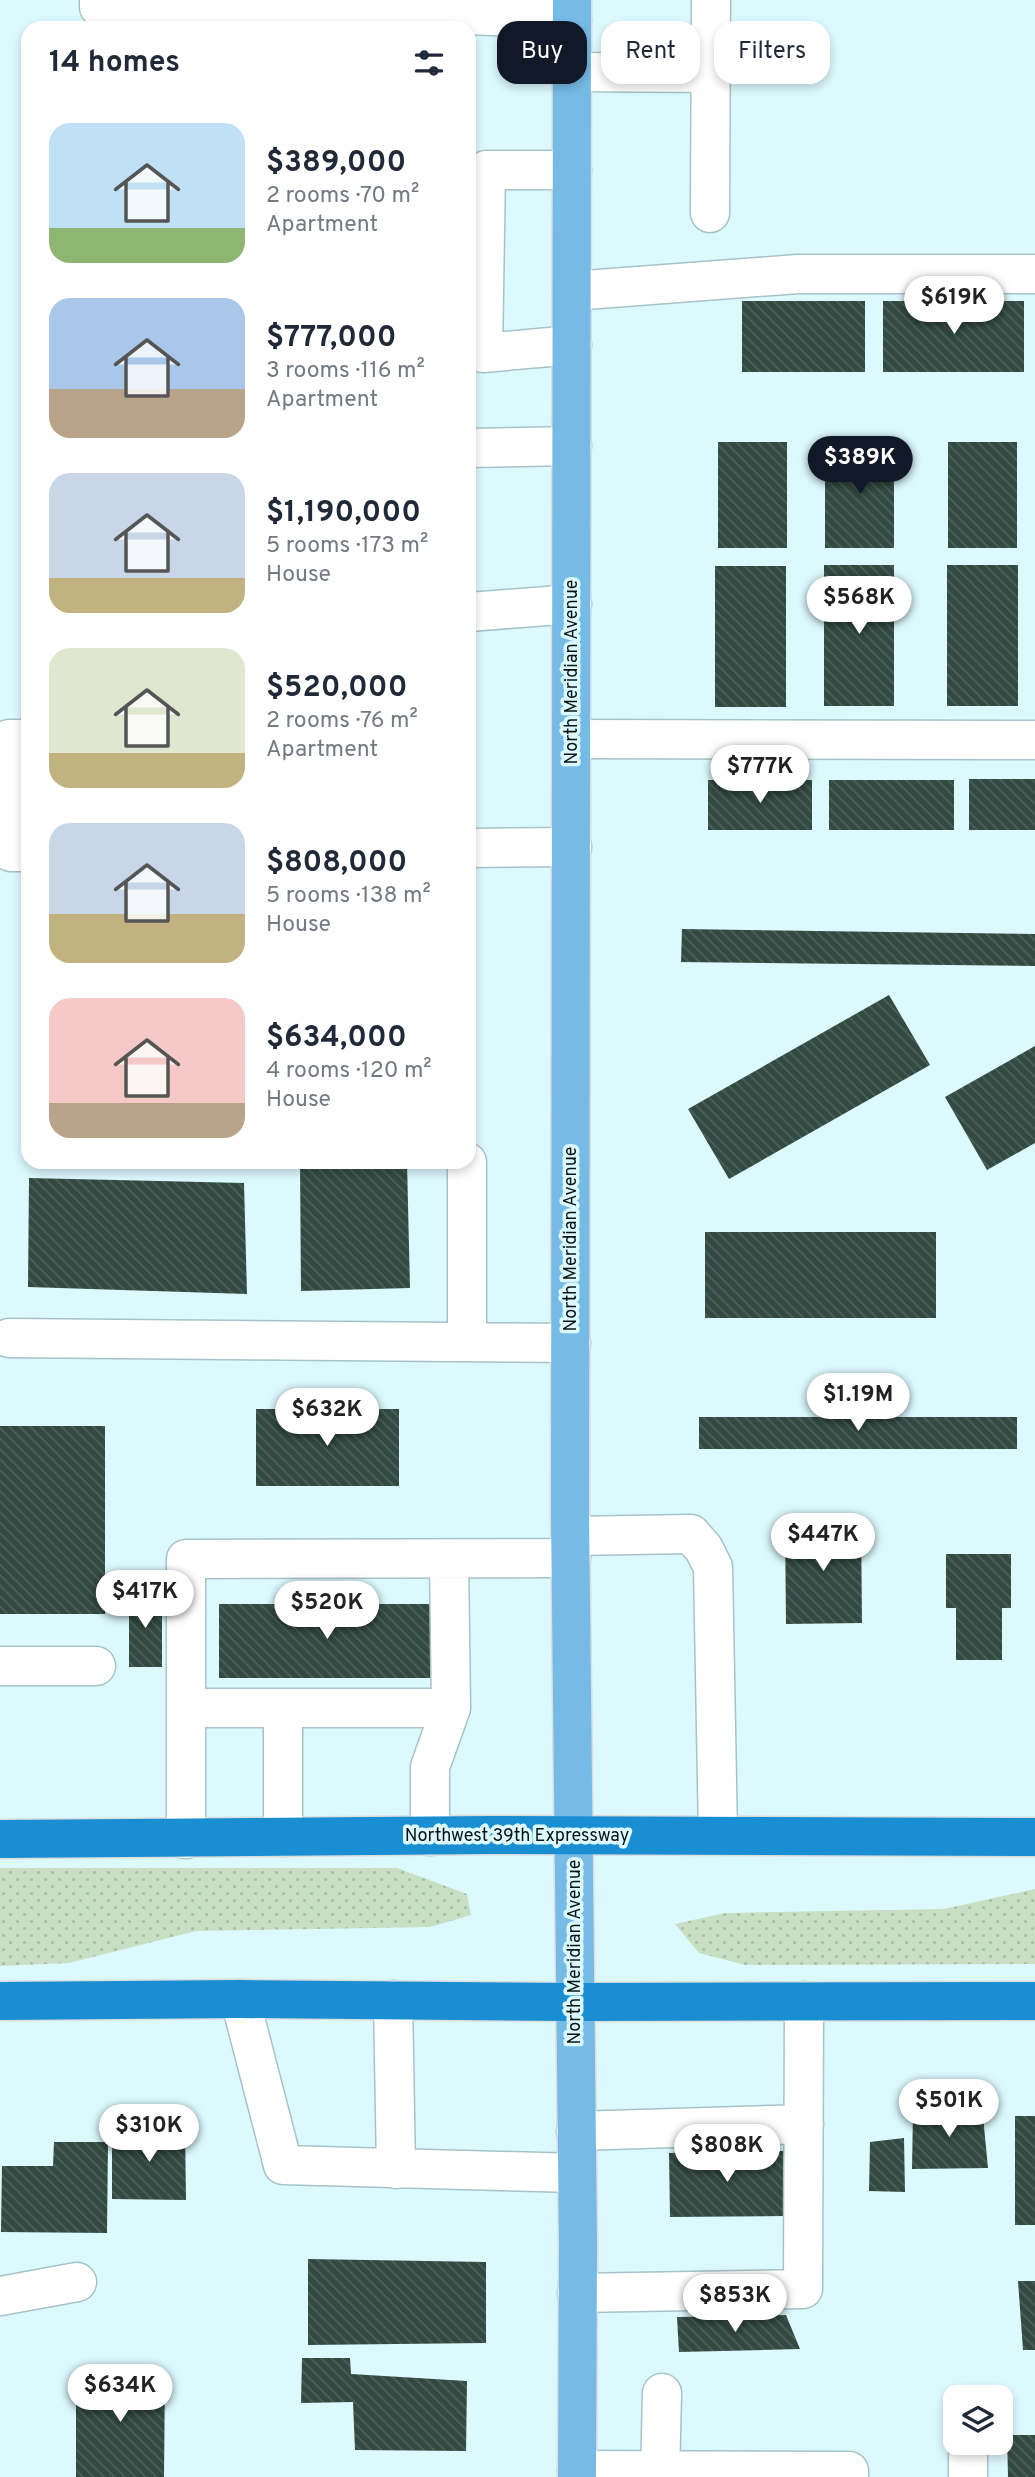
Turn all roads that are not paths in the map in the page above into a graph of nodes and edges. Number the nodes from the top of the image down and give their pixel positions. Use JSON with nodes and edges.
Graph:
{"nodes":[{"id":1,"x":99,"y":0,"type":"edge"},
{"id":2,"x":711,"y":0,"type":"edge"},
{"id":3,"x":415,"y":6,"type":"edge"},
{"id":4,"x":572,"y":10,"type":"edge"},
{"id":5,"x":587,"y":72,"type":"edge"},
{"id":6,"x":711,"y":73,"type":"junction"},
{"id":7,"x":572,"y":84,"type":"edge"},
{"id":8,"x":572,"y":170,"type":"junction"},
{"id":9,"x":710,"y":213,"type":"dead end"},
{"id":10,"x":1035,"y":274,"type":"edge"},
{"id":11,"x":572,"y":291,"type":"junction"},
{"id":12,"x":572,"y":345,"type":"junction"},
{"id":13,"x":476,"y":353,"type":"edge"},
{"id":14,"x":572,"y":446,"type":"junction"},
{"id":15,"x":476,"y":449,"type":"edge"},
{"id":16,"x":572,"y":604,"type":"junction"},
{"id":17,"x":476,"y":611,"type":"edge"},
{"id":18,"x":21,"y":739,"type":"edge"},
{"id":19,"x":572,"y":739,"type":"junction"},
{"id":20,"x":1035,"y":740,"type":"edge"},
{"id":21,"x":572,"y":847,"type":"junction"},
{"id":22,"x":476,"y":848,"type":"edge"},
{"id":23,"x":21,"y":852,"type":"edge"},
{"id":24,"x":467,"y":1169,"type":"edge"},
{"id":25,"x":9,"y":1338,"type":"dead end"},
{"id":26,"x":467,"y":1342,"type":"junction"},
{"id":27,"x":571,"y":1343,"type":"junction"},
{"id":28,"x":571,"y":1547,"type":"junction"},
{"id":29,"x":449,"y":1559,"type":"junction"},
{"id":30,"x":0,"y":1666,"type":"edge"},
{"id":31,"x":96,"y":1666,"type":"dead end"},
{"id":32,"x":186,"y":1708,"type":"junction"},
{"id":33,"x":452,"y":1708,"type":"junction"},
{"id":34,"x":283,"y":1709,"type":"junction"},
{"id":35,"x":574,"y":1835,"type":"junction"},
{"id":36,"x":718,"y":1835,"type":"junction"},
{"id":37,"x":430,"y":1836,"type":"junction"},
{"id":38,"x":283,"y":1837,"type":"junction"},
{"id":39,"x":1035,"y":1837,"type":"edge"},
{"id":40,"x":0,"y":1839,"type":"edge"},
{"id":41,"x":186,"y":1839,"type":"junction"},
{"id":42,"x":240,"y":1999,"type":"junction"},
{"id":43,"x":393,"y":2000,"type":"junction"},
{"id":44,"x":0,"y":2001,"type":"edge"},
{"id":45,"x":804,"y":2001,"type":"junction"},
{"id":46,"x":1035,"y":2001,"type":"edge"},
{"id":47,"x":575,"y":2002,"type":"junction"},
{"id":48,"x":804,"y":2123,"type":"junction"},
{"id":49,"x":576,"y":2131,"type":"junction"},
{"id":50,"x":396,"y":2169,"type":"junction"},
{"id":51,"x":577,"y":2173,"type":"junction"},
{"id":52,"x":76,"y":2282,"type":"dead end"},
{"id":53,"x":577,"y":2293,"type":"junction"},
{"id":54,"x":0,"y":2296,"type":"edge"},
{"id":55,"x":662,"y":2393,"type":"dead end"},
{"id":56,"x":577,"y":2473,"type":"edge"},
{"id":57,"x":660,"y":2474,"type":"edge"},
{"id":58,"x":849,"y":2477,"type":"edge"}],
"edges":[{"from":1,"to":3,"type":"street"},
{"from":2,"to":6,"type":"street"},
{"from":3,"to":4,"type":"street"},
{"from":5,"to":6,"type":"street"},
{"from":6,"to":9,"type":"street"},
{"from":7,"to":8,"type":"main road","name":"North Meridian Avenue"},
{"from":8,"to":11,"type":"main road","name":"North Meridian Avenue"},
{"from":8,"to":13,"type":"street"},
{"from":10,"to":11,"type":"street"},
{"from":11,"to":12,"type":"main road","name":"North Meridian Avenue"},
{"from":12,"to":13,"type":"street"},
{"from":12,"to":14,"type":"main road","name":"North Meridian Avenue"},
{"from":14,"to":15,"type":"street"},
{"from":14,"to":16,"type":"main road","name":"North Meridian Avenue"},
{"from":16,"to":17,"type":"street"},
{"from":16,"to":19,"type":"main road","name":"North Meridian Avenue"},
{"from":18,"to":23,"type":"street"},
{"from":19,"to":20,"type":"street"},
{"from":19,"to":21,"type":"main road","name":"North Meridian Avenue"},
{"from":21,"to":22,"type":"street"},
{"from":21,"to":27,"type":"main road","name":"North Meridian Avenue"},
{"from":24,"to":26,"type":"street"},
{"from":25,"to":26,"type":"street"},
{"from":26,"to":27,"type":"street"},
{"from":27,"to":28,"type":"main road","name":"North Meridian Avenue"},
{"from":28,"to":29,"type":"street"},
{"from":28,"to":35,"type":"main road","name":"North Meridian Avenue"},
{"from":28,"to":36,"type":"street"},
{"from":29,"to":32,"type":"street"},
{"from":29,"to":33,"type":"street"},
{"from":30,"to":31,"type":"street"},
{"from":32,"to":34,"type":"street"},
{"from":32,"to":41,"type":"street"},
{"from":33,"to":34,"type":"street"},
{"from":33,"to":37,"type":"street"},
{"from":34,"to":38,"type":"street"},
{"from":35,"to":36,"type":"highway","name":"Northwest 39th Expressway"},
{"from":35,"to":37,"type":"highway","name":"Northwest 39th Expressway"},
{"from":35,"to":47,"type":"main road","name":"North Meridian Avenue"},
{"from":36,"to":39,"type":"highway","name":"Northwest 39th Expressway"},
{"from":37,"to":38,"type":"highway","name":"Northwest 39th Expressway"},
{"from":38,"to":41,"type":"highway","name":"Northwest 39th Expressway"},
{"from":40,"to":41,"type":"highway","name":"Northwest 39th Expressway"},
{"from":42,"to":43,"type":"highway"},
{"from":42,"to":44,"type":"highway"},
{"from":42,"to":50,"type":"street"},
{"from":43,"to":47,"type":"highway"},
{"from":43,"to":50,"type":"street"},
{"from":45,"to":46,"type":"highway"},
{"from":45,"to":47,"type":"highway"},
{"from":45,"to":48,"type":"street"},
{"from":47,"to":49,"type":"main road","name":"North Meridian Avenue"},
{"from":48,"to":49,"type":"street"},
{"from":48,"to":53,"type":"street"},
{"from":49,"to":51,"type":"main road","name":"North Meridian Avenue"},
{"from":50,"to":51,"type":"street"},
{"from":51,"to":53,"type":"main road","name":"North Meridian Avenue"},
{"from":52,"to":54,"type":"street"},
{"from":53,"to":56,"type":"main road","name":"North Meridian Avenue"},
{"from":55,"to":57,"type":"street"},
{"from":56,"to":57,"type":"street"},
{"from":57,"to":58,"type":"street"}]}
